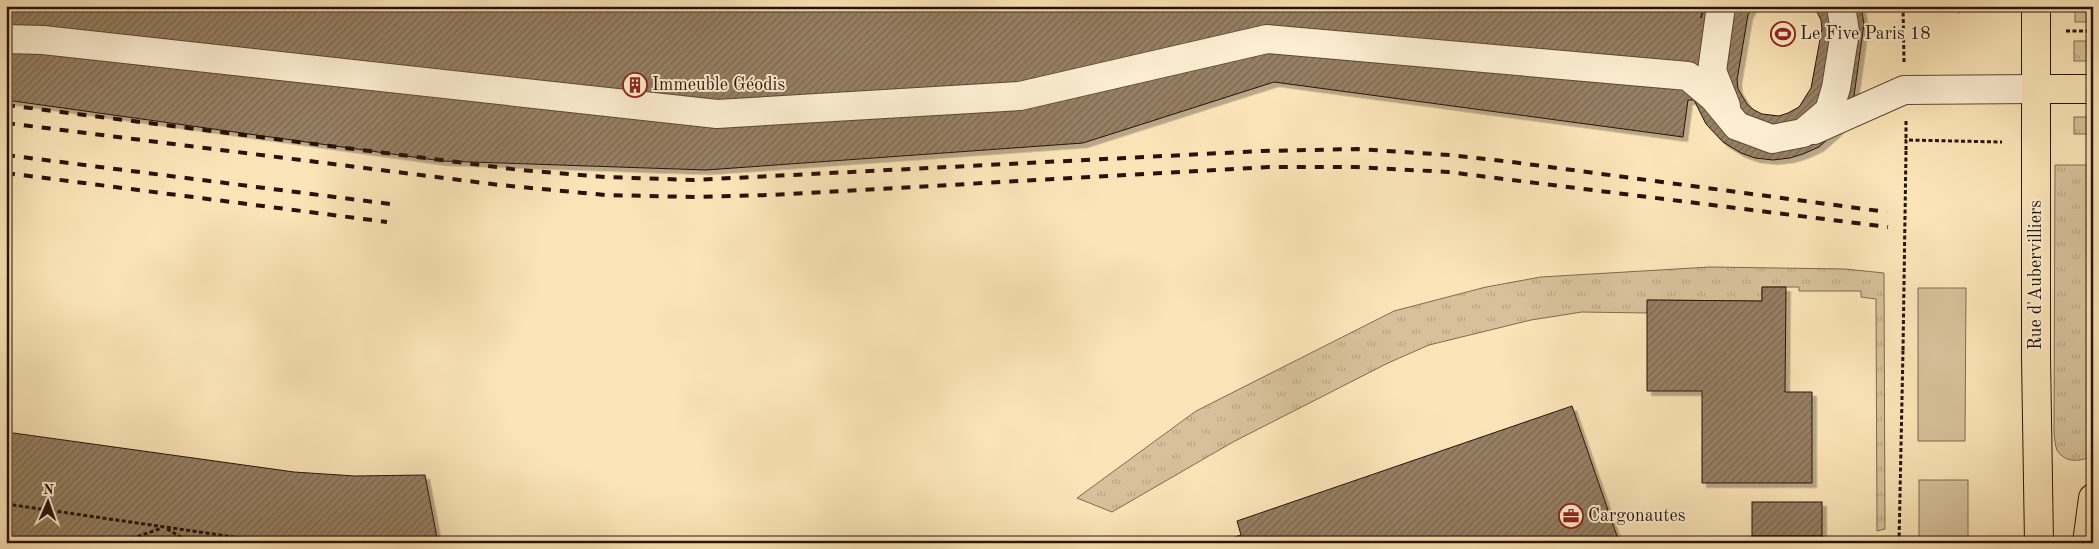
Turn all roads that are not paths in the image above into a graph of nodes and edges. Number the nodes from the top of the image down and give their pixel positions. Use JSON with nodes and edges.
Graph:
{"nodes":[{"id":1,"x":1721,"y":6,"type":"edge"},
{"id":2,"x":1841,"y":6,"type":"edge"},
{"id":3,"x":2036,"y":6,"type":"edge"},
{"id":4,"x":6,"y":39,"type":"edge"},
{"id":5,"x":2036,"y":89,"type":"junction"},
{"id":6,"x":2093,"y":89,"type":"edge"},
{"id":7,"x":2093,"y":498,"type":"edge"},
{"id":8,"x":2039,"y":543,"type":"edge"},
{"id":9,"x":2087,"y":543,"type":"edge"}],
"edges":[{"from":1,"to":5,"type":"lane"},
{"from":2,"to":4,"type":"lane"},
{"from":3,"to":5,"type":"main road","name":"Rue d'Aubervilliers"},
{"from":5,"to":6,"type":"main road"},
{"from":5,"to":8,"type":"main road","name":"Rue d'Aubervilliers","bridge":true},
{"from":7,"to":9,"type":"main road"}]}
